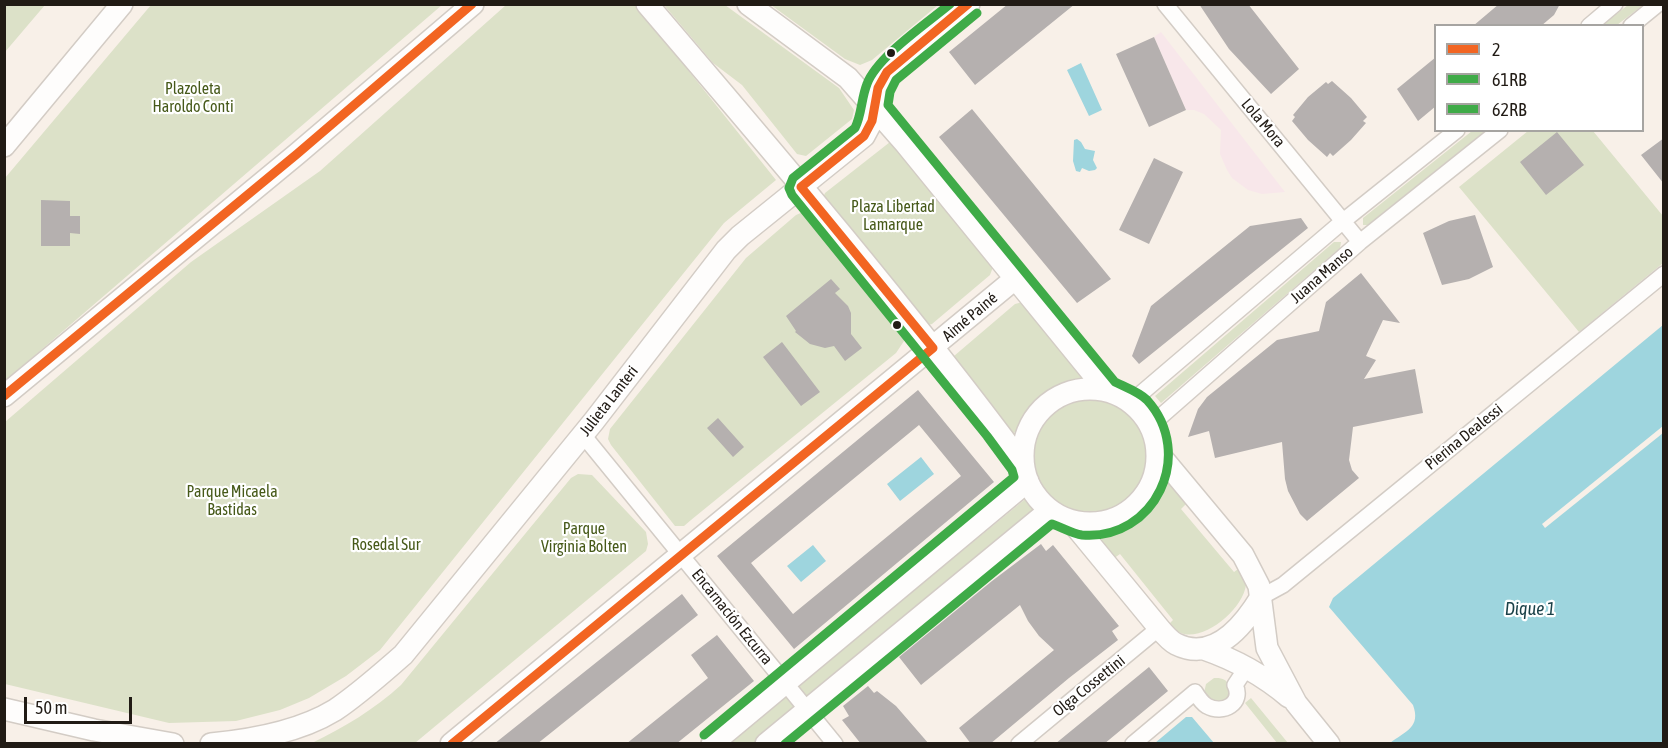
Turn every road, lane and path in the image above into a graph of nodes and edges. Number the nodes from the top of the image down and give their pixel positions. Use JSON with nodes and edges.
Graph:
{"nodes":[{"id":1,"x":122,"y":4,"type":"edge"},
{"id":2,"x":473,"y":4,"type":"edge"},
{"id":3,"x":647,"y":4,"type":"edge"},
{"id":4,"x":748,"y":4,"type":"edge"},
{"id":5,"x":969,"y":4,"type":"edge"},
{"id":6,"x":1165,"y":4,"type":"edge"},
{"id":7,"x":1616,"y":4,"type":"edge"},
{"id":8,"x":1658,"y":4,"type":"edge"},
{"id":9,"x":1591,"y":24,"type":"edge"},
{"id":10,"x":1633,"y":24,"type":"edge"},
{"id":11,"x":875,"y":109,"type":"junction"},
{"id":12,"x":1454,"y":132,"type":"edge"},
{"id":13,"x":1498,"y":132,"type":"edge"},
{"id":14,"x":4,"y":146,"type":"edge"},
{"id":15,"x":801,"y":187,"type":"junction"},
{"id":16,"x":1342,"y":222,"type":"junction"},
{"id":17,"x":1360,"y":242,"type":"junction"},
{"id":18,"x":1664,"y":274,"type":"edge"},
{"id":19,"x":1016,"y":278,"type":"junction"},
{"id":20,"x":933,"y":348,"type":"junction"},
{"id":21,"x":1107,"y":391,"type":"junction"},
{"id":22,"x":4,"y":396,"type":"edge"},
{"id":23,"x":1131,"y":402,"type":"junction"},
{"id":24,"x":1150,"y":425,"type":"junction"},
{"id":25,"x":583,"y":435,"type":"junction"},
{"id":26,"x":1158,"y":453,"type":"junction"},
{"id":27,"x":1026,"y":473,"type":"junction"},
{"id":28,"x":1050,"y":510,"type":"junction"},
{"id":29,"x":1071,"y":521,"type":"junction"},
{"id":30,"x":681,"y":554,"type":"junction"},
{"id":31,"x":1261,"y":597,"type":"junction"},
{"id":32,"x":1159,"y":628,"type":"junction"},
{"id":33,"x":1204,"y":649,"type":"junction"},
{"id":34,"x":1247,"y":667,"type":"junction"},
{"id":35,"x":785,"y":683,"type":"junction"},
{"id":36,"x":1296,"y":702,"type":"junction"},
{"id":37,"x":4,"y":709,"type":"edge"},
{"id":38,"x":808,"y":710,"type":"junction"},
{"id":39,"x":119,"y":739,"type":"edge"},
{"id":40,"x":173,"y":744,"type":"edge"},
{"id":41,"x":211,"y":744,"type":"edge"},
{"id":42,"x":451,"y":744,"type":"edge"},
{"id":43,"x":712,"y":744,"type":"edge"},
{"id":44,"x":766,"y":744,"type":"edge"},
{"id":45,"x":836,"y":744,"type":"edge"},
{"id":46,"x":1019,"y":744,"type":"edge"},
{"id":47,"x":1133,"y":744,"type":"edge"},
{"id":48,"x":1329,"y":744,"type":"edge"}],
"edges":[{"from":1,"to":14,"type":"main road"},
{"from":2,"to":22,"type":"main road"},
{"from":3,"to":15,"type":"main road"},
{"from":4,"to":11,"type":"main road"},
{"from":5,"to":11,"type":"main road","name":"Julieta Lanteri"},
{"from":6,"to":16,"type":"street","name":"Lola Mora"},
{"from":7,"to":9,"type":"street"},
{"from":8,"to":10,"type":"street"},
{"from":11,"to":15,"type":"main road","name":"Julieta Lanteri"},
{"from":11,"to":19,"type":"main road"},
{"from":12,"to":16,"type":"street","name":"Juana Manso"},
{"from":13,"to":17,"type":"street","name":"Juana Manso"},
{"from":15,"to":20,"type":"main road"},
{"from":15,"to":25,"type":"main road","name":"Julieta Lanteri"},
{"from":16,"to":17,"type":"street","name":"Lola Mora"},
{"from":16,"to":23,"type":"street","name":"Juana Manso"},
{"from":17,"to":24,"type":"street","name":"Juana Manso"},
{"from":18,"to":31,"type":"street","name":"Pierina Dealessi"},
{"from":19,"to":20,"type":"main road","name":"Aimé Painé"},
{"from":19,"to":21,"type":"main road"},
{"from":20,"to":27,"type":"main road"},
{"from":20,"to":30,"type":"main road","name":"Aimé Painé"},
{"from":21,"to":23,"type":"main road"},
{"from":21,"to":27,"type":"main road"},
{"from":23,"to":24,"type":"main road"},
{"from":24,"to":26,"type":"main road"},
{"from":25,"to":30,"type":"street","name":"Encarnación Ezcurra"},
{"from":25,"to":41,"type":"main road","name":"Julieta Lanteri"},
{"from":26,"to":29,"type":"main road"},
{"from":26,"to":31,"type":"main road"},
{"from":27,"to":28,"type":"main road"},
{"from":27,"to":35,"type":"main road"},
{"from":28,"to":29,"type":"main road"},
{"from":28,"to":38,"type":"main road"},
{"from":29,"to":32,"type":"main road"},
{"from":30,"to":35,"type":"street","name":"Encarnación Ezcurra"},
{"from":30,"to":42,"type":"main road","name":"Aimé Painé"},
{"from":31,"to":33,"type":"main road"},
{"from":31,"to":36,"type":"main road"},
{"from":32,"to":33,"type":"main road"},
{"from":32,"to":46,"type":"street","name":"Olga Cossettini"},
{"from":33,"to":34,"type":"main road"},
{"from":34,"to":36,"type":"main road"},
{"from":34,"to":47,"type":"street"},
{"from":35,"to":38,"type":"street","name":"Encarnación Ezcurra"},
{"from":35,"to":43,"type":"main road"},
{"from":36,"to":48,"type":"main road"},
{"from":37,"to":39,"type":"main road"},
{"from":38,"to":44,"type":"main road"},
{"from":38,"to":45,"type":"street","name":"Encarnación Ezcurra"},
{"from":39,"to":40,"type":"main road"}]}
